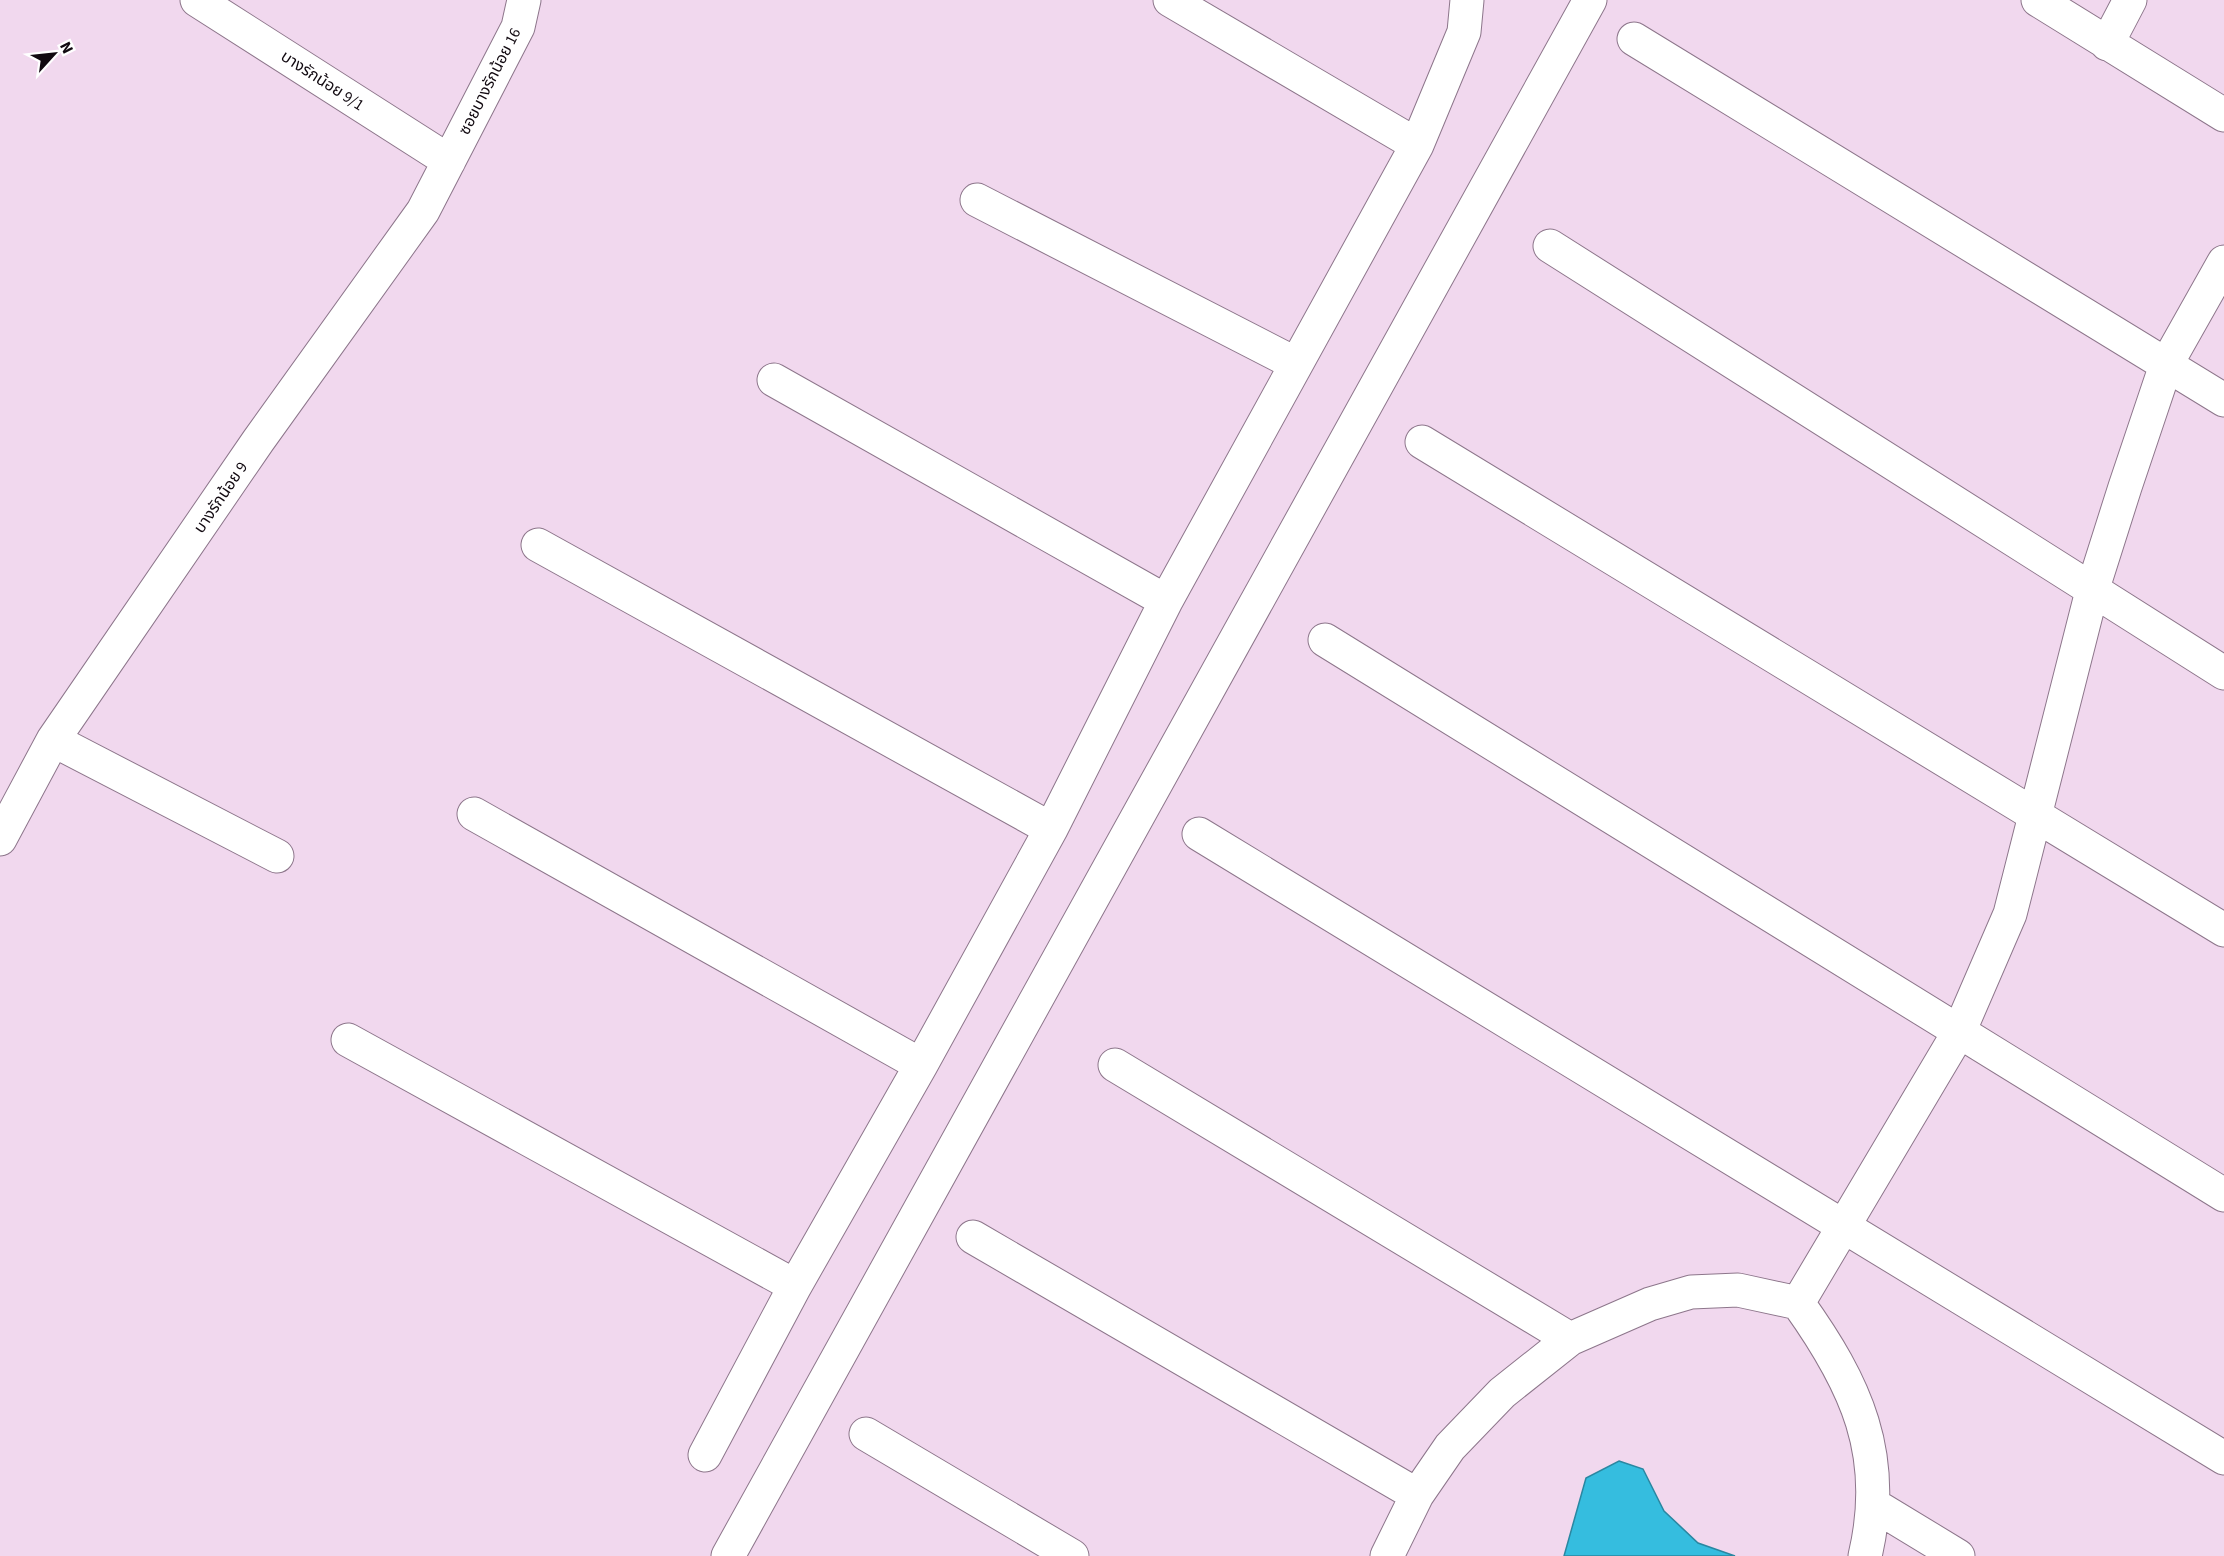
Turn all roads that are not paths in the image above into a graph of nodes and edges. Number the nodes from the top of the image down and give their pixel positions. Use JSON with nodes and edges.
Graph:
{"nodes":[{"id":1,"x":197,"y":0,"type":"edge"},
{"id":2,"x":524,"y":0,"type":"edge"},
{"id":3,"x":1170,"y":0,"type":"edge"},
{"id":4,"x":1467,"y":0,"type":"edge"},
{"id":5,"x":1590,"y":0,"type":"edge"},
{"id":6,"x":2038,"y":0,"type":"edge"},
{"id":7,"x":2130,"y":0,"type":"edge"},
{"id":8,"x":1634,"y":39,"type":"dead end"},
{"id":9,"x":2107,"y":44,"type":"junction"},
{"id":10,"x":2224,"y":116,"type":"edge"},
{"id":11,"x":1417,"y":145,"type":"junction"},
{"id":12,"x":449,"y":161,"type":"junction"},
{"id":13,"x":977,"y":200,"type":"dead end"},
{"id":14,"x":1550,"y":246,"type":"dead end"},
{"id":15,"x":2224,"y":262,"type":"edge"},
{"id":16,"x":1296,"y":364,"type":"junction"},
{"id":17,"x":2166,"y":365,"type":"junction"},
{"id":18,"x":774,"y":380,"type":"dead end"},
{"id":19,"x":2224,"y":400,"type":"edge"},
{"id":20,"x":1422,"y":442,"type":"dead end"},
{"id":21,"x":538,"y":545,"type":"dead end"},
{"id":22,"x":2092,"y":591,"type":"junction"},
{"id":23,"x":1166,"y":601,"type":"junction"},
{"id":24,"x":1325,"y":640,"type":"dead end"},
{"id":25,"x":2224,"y":673,"type":"edge"},
{"id":26,"x":53,"y":740,"type":"junction"},
{"id":27,"x":474,"y":814,"type":"dead end"},
{"id":28,"x":2037,"y":815,"type":"junction"},
{"id":29,"x":1051,"y":829,"type":"junction"},
{"id":30,"x":1199,"y":834,"type":"dead end"},
{"id":31,"x":0,"y":839,"type":"edge"},
{"id":32,"x":277,"y":856,"type":"dead end"},
{"id":33,"x":2224,"y":930,"type":"edge"},
{"id":34,"x":1959,"y":1032,"type":"junction"},
{"id":35,"x":348,"y":1040,"type":"dead end"},
{"id":36,"x":921,"y":1065,"type":"junction"},
{"id":37,"x":1115,"y":1065,"type":"dead end"},
{"id":38,"x":2224,"y":1195,"type":"edge"},
{"id":39,"x":1844,"y":1227,"type":"junction"},
{"id":40,"x":973,"y":1237,"type":"dead end"},
{"id":41,"x":795,"y":1286,"type":"junction"},
{"id":42,"x":1798,"y":1303,"type":"junction"},
{"id":43,"x":1570,"y":1339,"type":"junction"},
{"id":44,"x":866,"y":1434,"type":"dead end"},
{"id":45,"x":705,"y":1455,"type":"dead end"},
{"id":46,"x":2224,"y":1458,"type":"edge"},
{"id":47,"x":1418,"y":1495,"type":"junction"},
{"id":48,"x":1874,"y":1505,"type":"junction"},
{"id":49,"x":728,"y":1556,"type":"edge"},
{"id":50,"x":1072,"y":1556,"type":"edge"},
{"id":51,"x":1387,"y":1556,"type":"edge"},
{"id":52,"x":1865,"y":1556,"type":"edge"},
{"id":53,"x":1958,"y":1556,"type":"edge"}],
"edges":[{"from":1,"to":12,"type":"street","name":"บางรักน้อย 9/1"},
{"from":2,"to":12,"type":"street","name":"ซอยบางรักน้อย 16"},
{"from":3,"to":11,"type":"street"},
{"from":4,"to":11,"type":"street"},
{"from":5,"to":49,"type":"street"},
{"from":6,"to":9,"type":"street"},
{"from":7,"to":9,"type":"street"},
{"from":8,"to":17,"type":"street"},
{"from":9,"to":10,"type":"street"},
{"from":11,"to":16,"type":"street"},
{"from":12,"to":26,"type":"street","name":"บางรักน้อย 9"},
{"from":13,"to":16,"type":"street"},
{"from":14,"to":22,"type":"street"},
{"from":15,"to":17,"type":"street"},
{"from":16,"to":23,"type":"street"},
{"from":17,"to":19,"type":"street"},
{"from":17,"to":22,"type":"street"},
{"from":18,"to":23,"type":"street"},
{"from":20,"to":28,"type":"street"},
{"from":21,"to":29,"type":"street"},
{"from":22,"to":25,"type":"street"},
{"from":22,"to":28,"type":"street"},
{"from":23,"to":29,"type":"street"},
{"from":24,"to":34,"type":"street"},
{"from":26,"to":31,"type":"street","name":"บางรักน้อย 9"},
{"from":26,"to":32,"type":"street"},
{"from":27,"to":36,"type":"street"},
{"from":28,"to":33,"type":"street"},
{"from":28,"to":34,"type":"street"},
{"from":29,"to":36,"type":"street"},
{"from":30,"to":39,"type":"street"},
{"from":34,"to":38,"type":"street"},
{"from":34,"to":39,"type":"street"},
{"from":35,"to":41,"type":"street"},
{"from":36,"to":41,"type":"street"},
{"from":37,"to":43,"type":"street"},
{"from":39,"to":42,"type":"street"},
{"from":39,"to":46,"type":"street"},
{"from":40,"to":47,"type":"street"},
{"from":41,"to":45,"type":"street"},
{"from":42,"to":43,"type":"street"},
{"from":42,"to":48,"type":"street"},
{"from":43,"to":47,"type":"street"},
{"from":44,"to":50,"type":"street"},
{"from":47,"to":51,"type":"street"},
{"from":48,"to":52,"type":"street"},
{"from":48,"to":53,"type":"street"}]}
